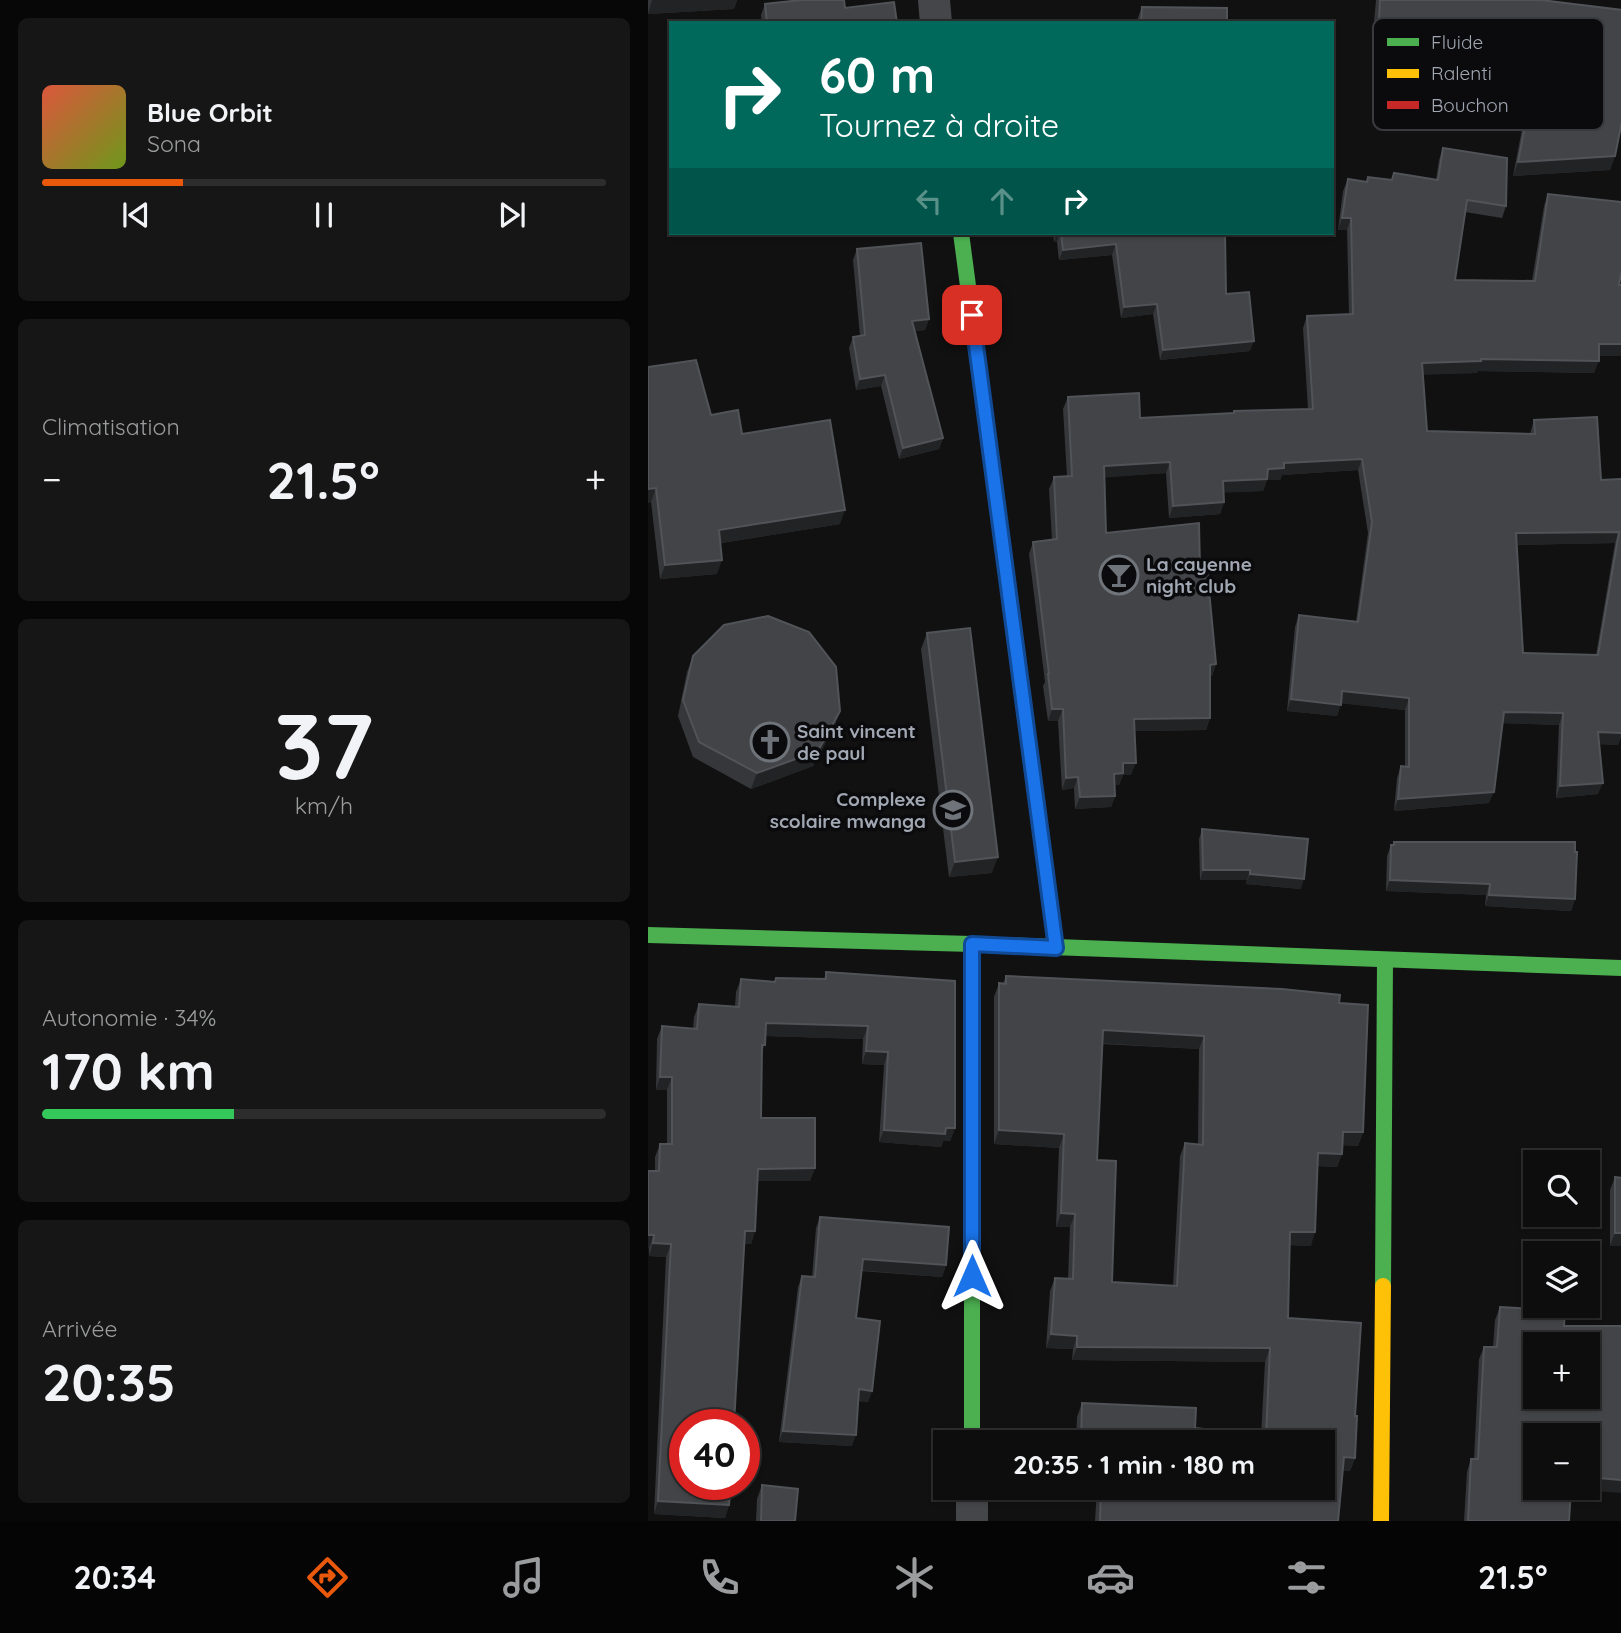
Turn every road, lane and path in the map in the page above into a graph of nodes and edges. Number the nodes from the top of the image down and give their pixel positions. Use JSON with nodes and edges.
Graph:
{"nodes":[{"id":1,"x":934,"y":0,"type":"edge"},
{"id":2,"x":937,"y":21,"type":"edge"},
{"id":3,"x":961,"y":235,"type":"edge"},
{"id":4,"x":648,"y":935,"type":"edge"},
{"id":5,"x":972,"y":944,"type":"junction"},
{"id":6,"x":1056,"y":948,"type":"junction"},
{"id":7,"x":1385,"y":961,"type":"junction"},
{"id":8,"x":1622,"y":968,"type":"edge"},
{"id":9,"x":972,"y":1430,"type":"edge"},
{"id":10,"x":972,"y":1500,"type":"edge"},
{"id":11,"x":972,"y":1521,"type":"edge"},
{"id":12,"x":1381,"y":1521,"type":"edge"}],
"edges":[{"from":1,"to":2,"type":"street"},
{"from":3,"to":6,"type":"street"},
{"from":4,"to":5,"type":"street"},
{"from":5,"to":6,"type":"street"},
{"from":5,"to":9,"type":"street"},
{"from":6,"to":7,"type":"street"},
{"from":7,"to":8,"type":"street"},
{"from":7,"to":12,"type":"street"},
{"from":10,"to":11,"type":"street"}]}
